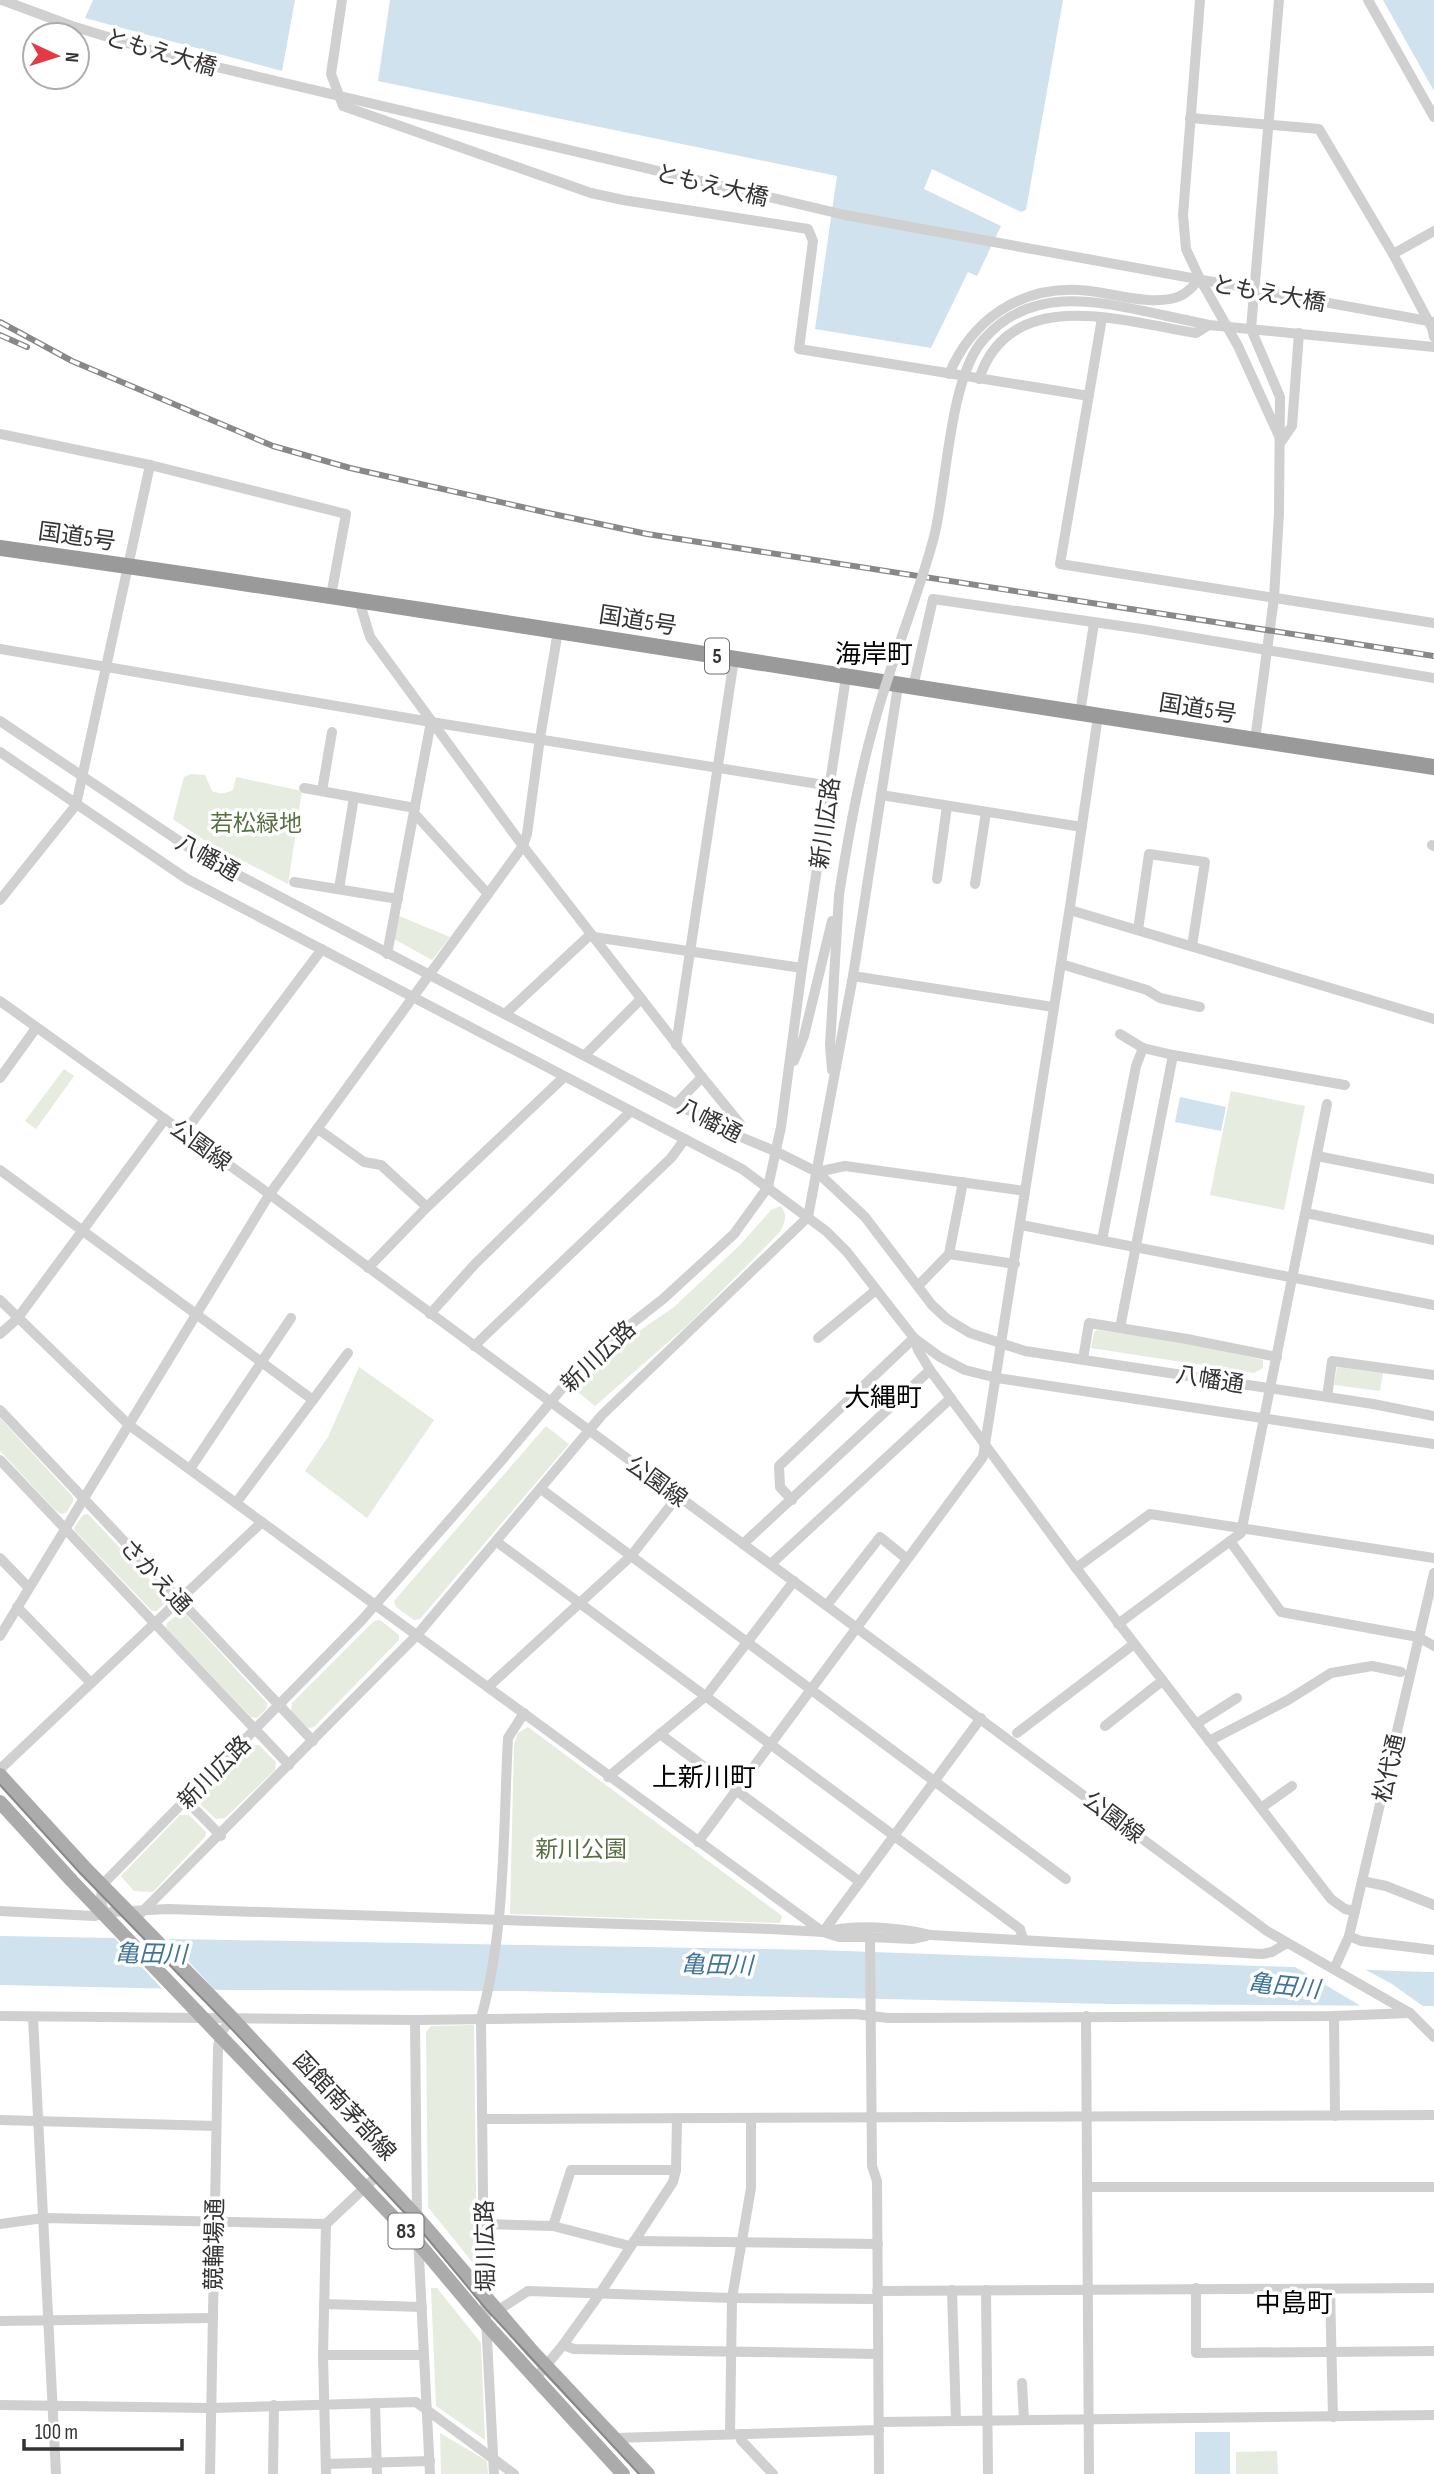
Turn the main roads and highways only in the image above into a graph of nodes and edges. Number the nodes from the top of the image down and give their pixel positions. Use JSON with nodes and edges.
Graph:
{"nodes":[{"id":1,"x":0,"y":548,"type":"edge"},
{"id":2,"x":1434,"y":766,"type":"edge"},
{"id":3,"x":0,"y":1776,"type":"edge"},
{"id":4,"x":0,"y":1802,"type":"edge"},
{"id":5,"x":623,"y":2474,"type":"edge"},
{"id":6,"x":648,"y":2474,"type":"edge"}],
"edges":[{"from":1,"to":2,"type":"highway","name":"国道5号","number":"5"},
{"from":3,"to":6,"type":"main road","name":"函館南茅部線","number":"83"},
{"from":4,"to":5,"type":"main road","number":"83"}]}
